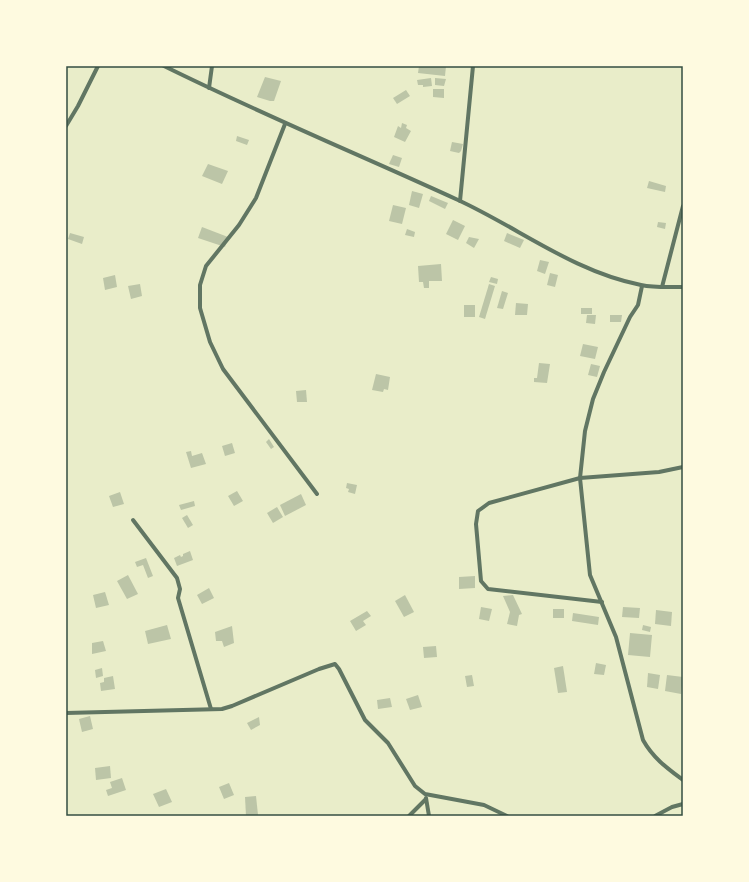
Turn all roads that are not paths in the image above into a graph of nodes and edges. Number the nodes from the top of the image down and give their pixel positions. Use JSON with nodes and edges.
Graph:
{"nodes":[{"id":1,"x":98,"y":66,"type":"edge"},
{"id":2,"x":164,"y":66,"type":"edge"},
{"id":3,"x":212,"y":66,"type":"edge"},
{"id":4,"x":473,"y":66,"type":"edge"},
{"id":5,"x":209,"y":88,"type":"junction"},
{"id":6,"x":285,"y":124,"type":"junction"},
{"id":7,"x":66,"y":126,"type":"edge"},
{"id":8,"x":460,"y":201,"type":"junction"},
{"id":9,"x":683,"y":206,"type":"edge"},
{"id":10,"x":642,"y":286,"type":"junction"},
{"id":11,"x":683,"y":287,"type":"edge"},
{"id":12,"x":662,"y":288,"type":"junction"},
{"id":13,"x":683,"y":467,"type":"edge"},
{"id":14,"x":580,"y":478,"type":"junction"},
{"id":15,"x":317,"y":494,"type":"dead end"},
{"id":16,"x":133,"y":520,"type":"dead end"},
{"id":17,"x":602,"y":602,"type":"junction"},
{"id":18,"x":211,"y":709,"type":"junction"},
{"id":19,"x":66,"y":712,"type":"edge"},
{"id":20,"x":683,"y":780,"type":"edge"},
{"id":21,"x":426,"y":794,"type":"junction"},
{"id":22,"x":426,"y":799,"type":"junction"},
{"id":23,"x":683,"y":804,"type":"edge"},
{"id":24,"x":664,"y":811,"type":"junction"},
{"id":25,"x":409,"y":816,"type":"edge"},
{"id":26,"x":429,"y":816,"type":"edge"},
{"id":27,"x":507,"y":816,"type":"edge"},
{"id":28,"x":655,"y":816,"type":"edge"},
{"id":29,"x":665,"y":816,"type":"edge"}],
"edges":[{"from":1,"to":7,"type":"street"},
{"from":2,"to":5,"type":"street"},
{"from":3,"to":5,"type":"street"},
{"from":4,"to":8,"type":"street"},
{"from":5,"to":6,"type":"street"},
{"from":6,"to":8,"type":"street"},
{"from":6,"to":15,"type":"street"},
{"from":8,"to":10,"type":"street"},
{"from":9,"to":12,"type":"street"},
{"from":10,"to":12,"type":"street"},
{"from":10,"to":14,"type":"street"},
{"from":11,"to":12,"type":"street"},
{"from":13,"to":14,"type":"street"},
{"from":14,"to":17,"type":"street"},
{"from":14,"to":17,"type":"street"},
{"from":16,"to":18,"type":"street"},
{"from":17,"to":20,"type":"street"},
{"from":18,"to":19,"type":"street"},
{"from":18,"to":21,"type":"street"},
{"from":21,"to":22,"type":"street"},
{"from":21,"to":27,"type":"street"},
{"from":22,"to":25,"type":"street"},
{"from":22,"to":26,"type":"street"},
{"from":23,"to":24,"type":"street"},
{"from":24,"to":28,"type":"street"},
{"from":24,"to":29,"type":"street"}]}
